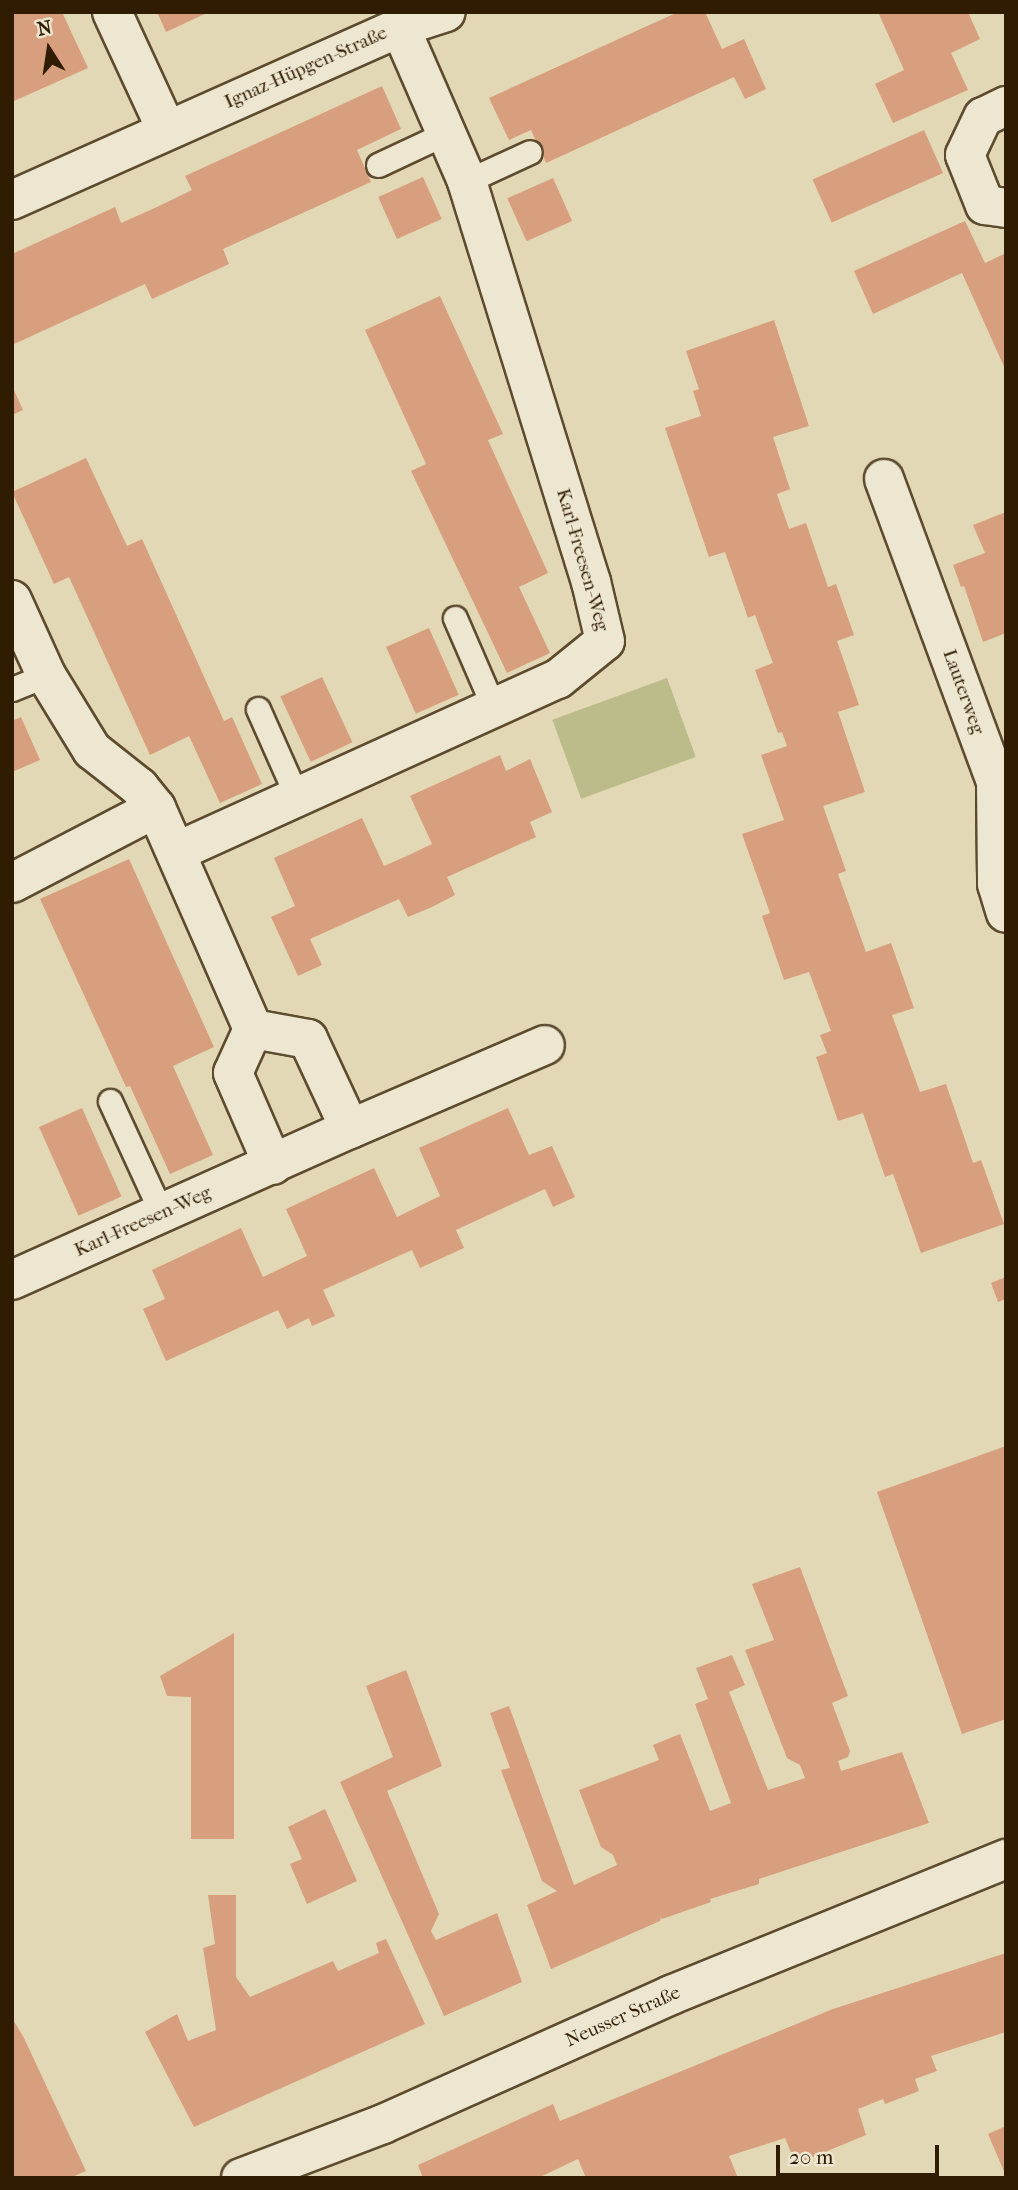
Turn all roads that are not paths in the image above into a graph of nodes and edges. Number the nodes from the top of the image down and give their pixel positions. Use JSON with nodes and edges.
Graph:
{"nodes":[{"id":1,"x":112,"y":12,"type":"edge"},
{"id":2,"x":446,"y":12,"type":"edge"},
{"id":3,"x":400,"y":27,"type":"junction"},
{"id":4,"x":1006,"y":106,"type":"edge"},
{"id":5,"x":166,"y":129,"type":"junction"},
{"id":6,"x":446,"y":133,"type":"junction"},
{"id":7,"x":530,"y":152,"type":"dead end"},
{"id":8,"x":378,"y":165,"type":"dead end"},
{"id":9,"x":467,"y":181,"type":"junction"},
{"id":10,"x":12,"y":200,"type":"edge"},
{"id":11,"x":1006,"y":208,"type":"edge"},
{"id":12,"x":884,"y":478,"type":"dead end"},
{"id":13,"x":12,"y":600,"type":"edge"},
{"id":14,"x":455,"y":618,"type":"dead end"},
{"id":15,"x":29,"y":682,"type":"edge"},
{"id":16,"x":494,"y":708,"type":"junction"},
{"id":17,"x":258,"y":709,"type":"dead end"},
{"id":18,"x":297,"y":797,"type":"junction"},
{"id":19,"x":156,"y":808,"type":"junction"},
{"id":20,"x":176,"y":852,"type":"junction"},
{"id":21,"x":12,"y":883,"type":"edge"},
{"id":22,"x":1006,"y":913,"type":"edge"},
{"id":23,"x":253,"y":1029,"type":"junction"},
{"id":24,"x":545,"y":1045,"type":"dead end"},
{"id":25,"x":110,"y":1101,"type":"dead end"},
{"id":26,"x":350,"y":1129,"type":"junction"},
{"id":27,"x":273,"y":1165,"type":"junction"},
{"id":28,"x":162,"y":1214,"type":"junction"},
{"id":29,"x":12,"y":1280,"type":"edge"},
{"id":30,"x":1006,"y":1859,"type":"edge"},
{"id":31,"x":241,"y":2178,"type":"edge"}],
"edges":[{"from":1,"to":5,"type":"street"},
{"from":2,"to":3,"type":"street","name":"Ignaz-Hüpgen-Straße"},
{"from":3,"to":5,"type":"street","name":"Ignaz-Hüpgen-Straße"},
{"from":3,"to":6,"type":"street","name":"Karl-Freesen-Weg"},
{"from":4,"to":11,"type":"street"},
{"from":5,"to":10,"type":"street","name":"Ignaz-Hüpgen-Straße"},
{"from":6,"to":8,"type":"lane"},
{"from":6,"to":9,"type":"street","name":"Karl-Freesen-Weg"},
{"from":7,"to":9,"type":"lane"},
{"from":9,"to":16,"type":"street","name":"Karl-Freesen-Weg"},
{"from":12,"to":22,"type":"street","name":"Lauterweg"},
{"from":13,"to":15,"type":"street"},
{"from":14,"to":16,"type":"lane"},
{"from":15,"to":19,"type":"street"},
{"from":16,"to":18,"type":"street","name":"Karl-Freesen-Weg"},
{"from":17,"to":18,"type":"lane"},
{"from":18,"to":20,"type":"street","name":"Karl-Freesen-Weg"},
{"from":19,"to":20,"type":"street"},
{"from":19,"to":21,"type":"street"},
{"from":20,"to":23,"type":"street"},
{"from":23,"to":26,"type":"street"},
{"from":23,"to":27,"type":"street"},
{"from":24,"to":26,"type":"street","name":"Karl-Freesen-Weg"},
{"from":25,"to":28,"type":"lane"},
{"from":26,"to":27,"type":"street","name":"Karl-Freesen-Weg"},
{"from":27,"to":28,"type":"street","name":"Karl-Freesen-Weg"},
{"from":28,"to":29,"type":"street","name":"Karl-Freesen-Weg"},
{"from":30,"to":31,"type":"street","name":"Neusser Straße"}]}
